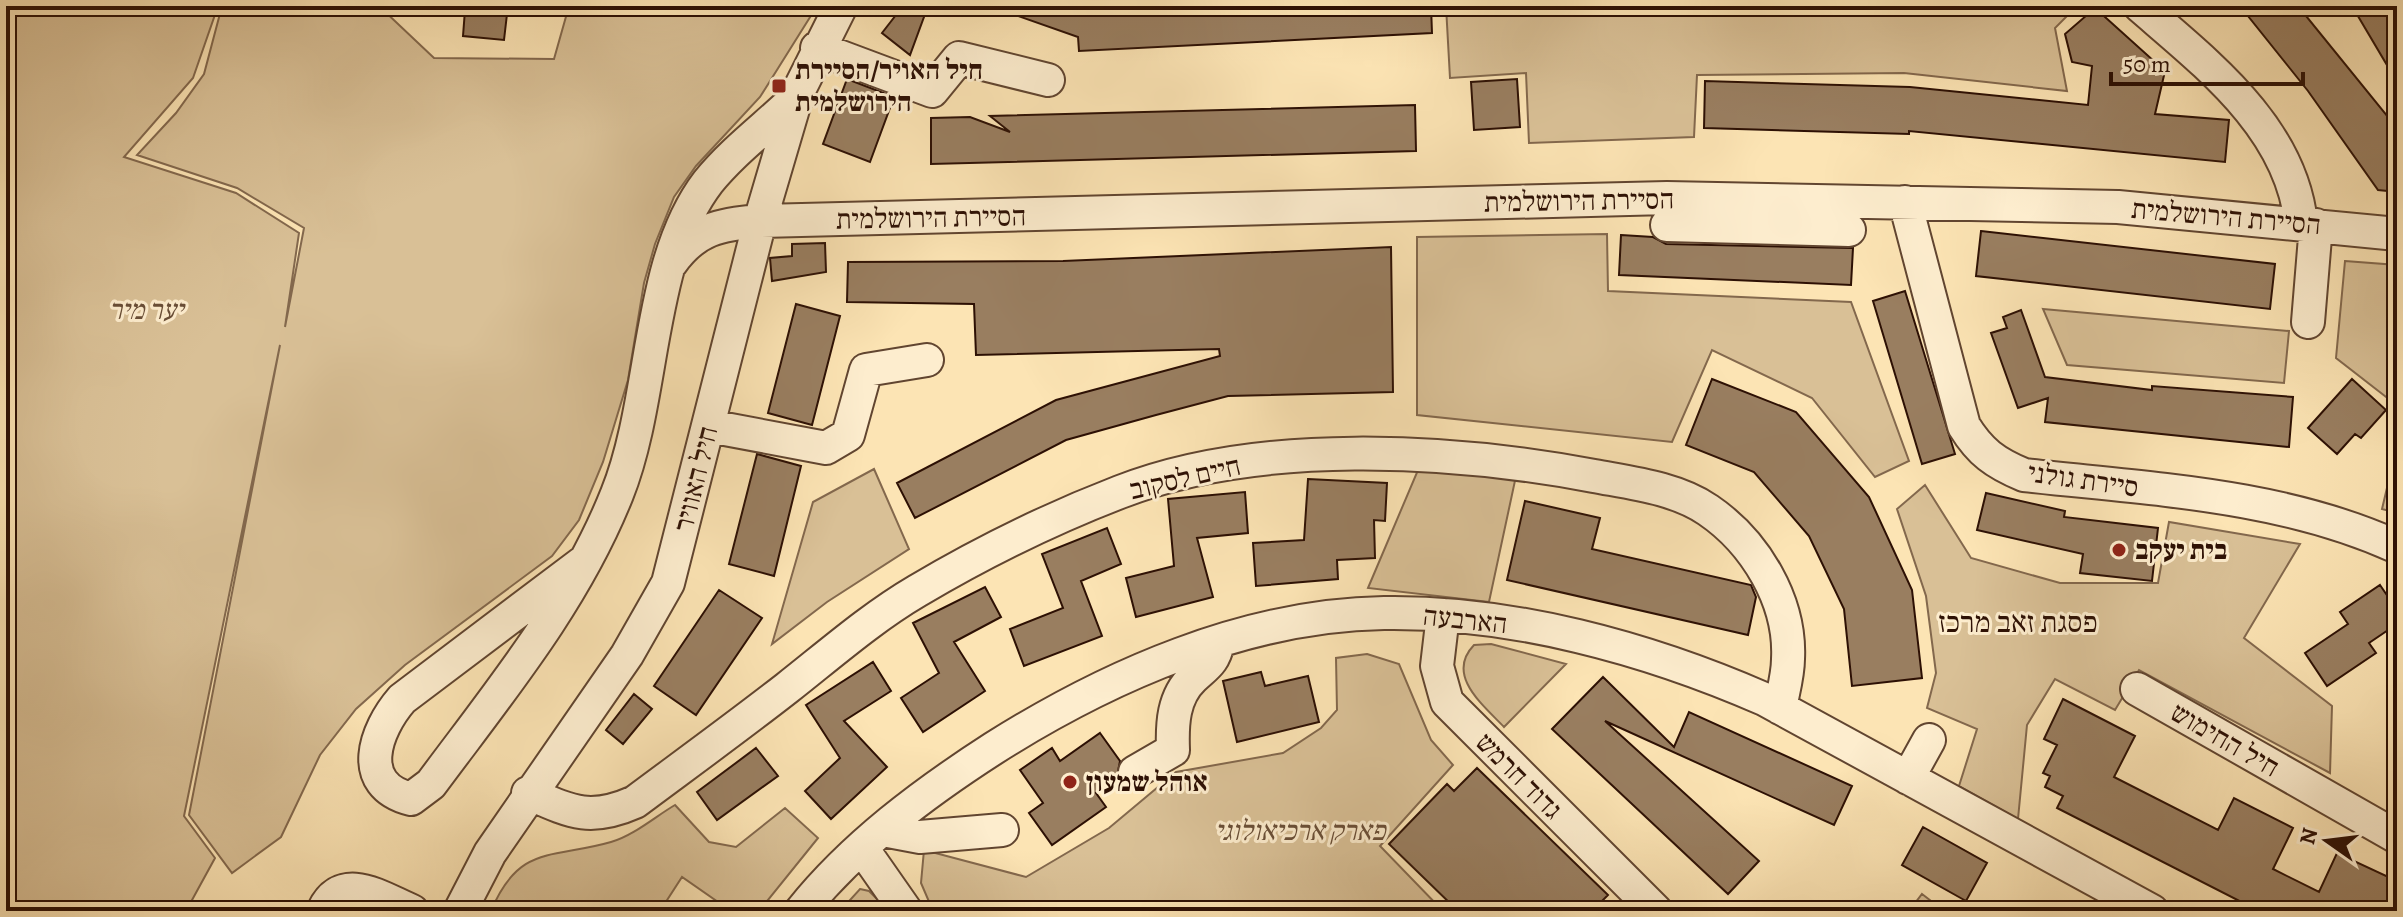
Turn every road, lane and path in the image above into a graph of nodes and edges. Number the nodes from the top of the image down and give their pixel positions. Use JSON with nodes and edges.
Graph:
{"nodes":[{"id":1,"x":841,"y":6,"type":"edge"},
{"id":2,"x":2140,"y":6,"type":"edge"},
{"id":3,"x":817,"y":48,"type":"junction"},
{"id":4,"x":1048,"y":80,"type":"dead end"},
{"id":5,"x":796,"y":98,"type":"junction"},
{"id":6,"x":1905,"y":202,"type":"junction"},
{"id":7,"x":1759,"y":213,"type":"junction"},
{"id":8,"x":760,"y":221,"type":"junction"},
{"id":9,"x":2309,"y":224,"type":"junction"},
{"id":10,"x":1667,"y":225,"type":"dead end"},
{"id":11,"x":1849,"y":230,"type":"dead end"},
{"id":12,"x":2397,"y":234,"type":"edge"},
{"id":13,"x":671,"y":263,"type":"junction"},
{"id":14,"x":2308,"y":322,"type":"dead end"},
{"id":15,"x":927,"y":360,"type":"dead end"},
{"id":16,"x":709,"y":426,"type":"junction"},
{"id":17,"x":2397,"y":547,"type":"edge"},
{"id":18,"x":582,"y":563,"type":"junction"},
{"id":19,"x":1443,"y":615,"type":"junction"},
{"id":20,"x":1218,"y":643,"type":"junction"},
{"id":21,"x":2137,"y":689,"type":"dead end"},
{"id":22,"x":1780,"y":708,"type":"junction"},
{"id":23,"x":1929,"y":740,"type":"dead end"},
{"id":24,"x":1135,"y":772,"type":"dead end"},
{"id":25,"x":1908,"y":778,"type":"junction"},
{"id":26,"x":528,"y":793,"type":"junction"},
{"id":27,"x":1002,"y":830,"type":"dead end"},
{"id":28,"x":2397,"y":837,"type":"edge"},
{"id":29,"x":872,"y":839,"type":"junction"},
{"id":30,"x":2105,"y":900,"type":"edge"},
{"id":31,"x":323,"y":911,"type":"edge"},
{"id":32,"x":412,"y":911,"type":"edge"},
{"id":33,"x":460,"y":911,"type":"edge"},
{"id":34,"x":801,"y":911,"type":"edge"},
{"id":35,"x":906,"y":911,"type":"edge"},
{"id":36,"x":1656,"y":911,"type":"edge"},
{"id":37,"x":2152,"y":911,"type":"edge"}],
"edges":[{"from":1,"to":3,"type":"street","name":"חיל האוויר"},
{"from":2,"to":9,"type":"street"},
{"from":3,"to":4,"type":"street"},
{"from":3,"to":5,"type":"street","name":"חיל האוויר"},
{"from":5,"to":8,"type":"street","name":"חיל האוויר"},
{"from":5,"to":13,"type":"street"},
{"from":6,"to":7,"type":"street","name":"הסיירת הירושלמית"},
{"from":6,"to":9,"type":"street","name":"הסיירת הירושלמית"},
{"from":6,"to":17,"type":"street","name":"סיירת גולני"},
{"from":7,"to":8,"type":"street","name":"הסיירת הירושלמית"},
{"from":7,"to":10,"type":"street"},
{"from":7,"to":11,"type":"street"},
{"from":8,"to":13,"type":"street","name":"הסיירת הירושלמית"},
{"from":8,"to":16,"type":"street","name":"חיל האוויר"},
{"from":9,"to":12,"type":"street","name":"הסיירת הירושלמית"},
{"from":9,"to":14,"type":"street"},
{"from":13,"to":18,"type":"street"},
{"from":15,"to":16,"type":"street"},
{"from":16,"to":26,"type":"street","name":"חיל האוויר"},
{"from":18,"to":18,"type":"street"},
{"from":19,"to":20,"type":"street","name":"הארבעה"},
{"from":19,"to":22,"type":"street","name":"הארבעה"},
{"from":19,"to":36,"type":"street","name":"גדוד חרמש"},
{"from":20,"to":24,"type":"street"},
{"from":20,"to":29,"type":"street","name":"הארבעה"},
{"from":21,"to":28,"type":"street","name":"חיל החימוש"},
{"from":22,"to":25,"type":"street","name":"הארבעה"},
{"from":22,"to":26,"type":"street","name":"חיים לסקוב"},
{"from":23,"to":25,"type":"street"},
{"from":25,"to":30,"type":"street","name":"הארבעה"},
{"from":26,"to":33,"type":"street","name":"חיל האוויר"},
{"from":27,"to":29,"type":"street"},
{"from":29,"to":34,"type":"street","name":"הארבעה"},
{"from":29,"to":35,"type":"street"},
{"from":30,"to":37,"type":"street","name":"הארבעה"},
{"from":31,"to":32,"type":"street"}]}
